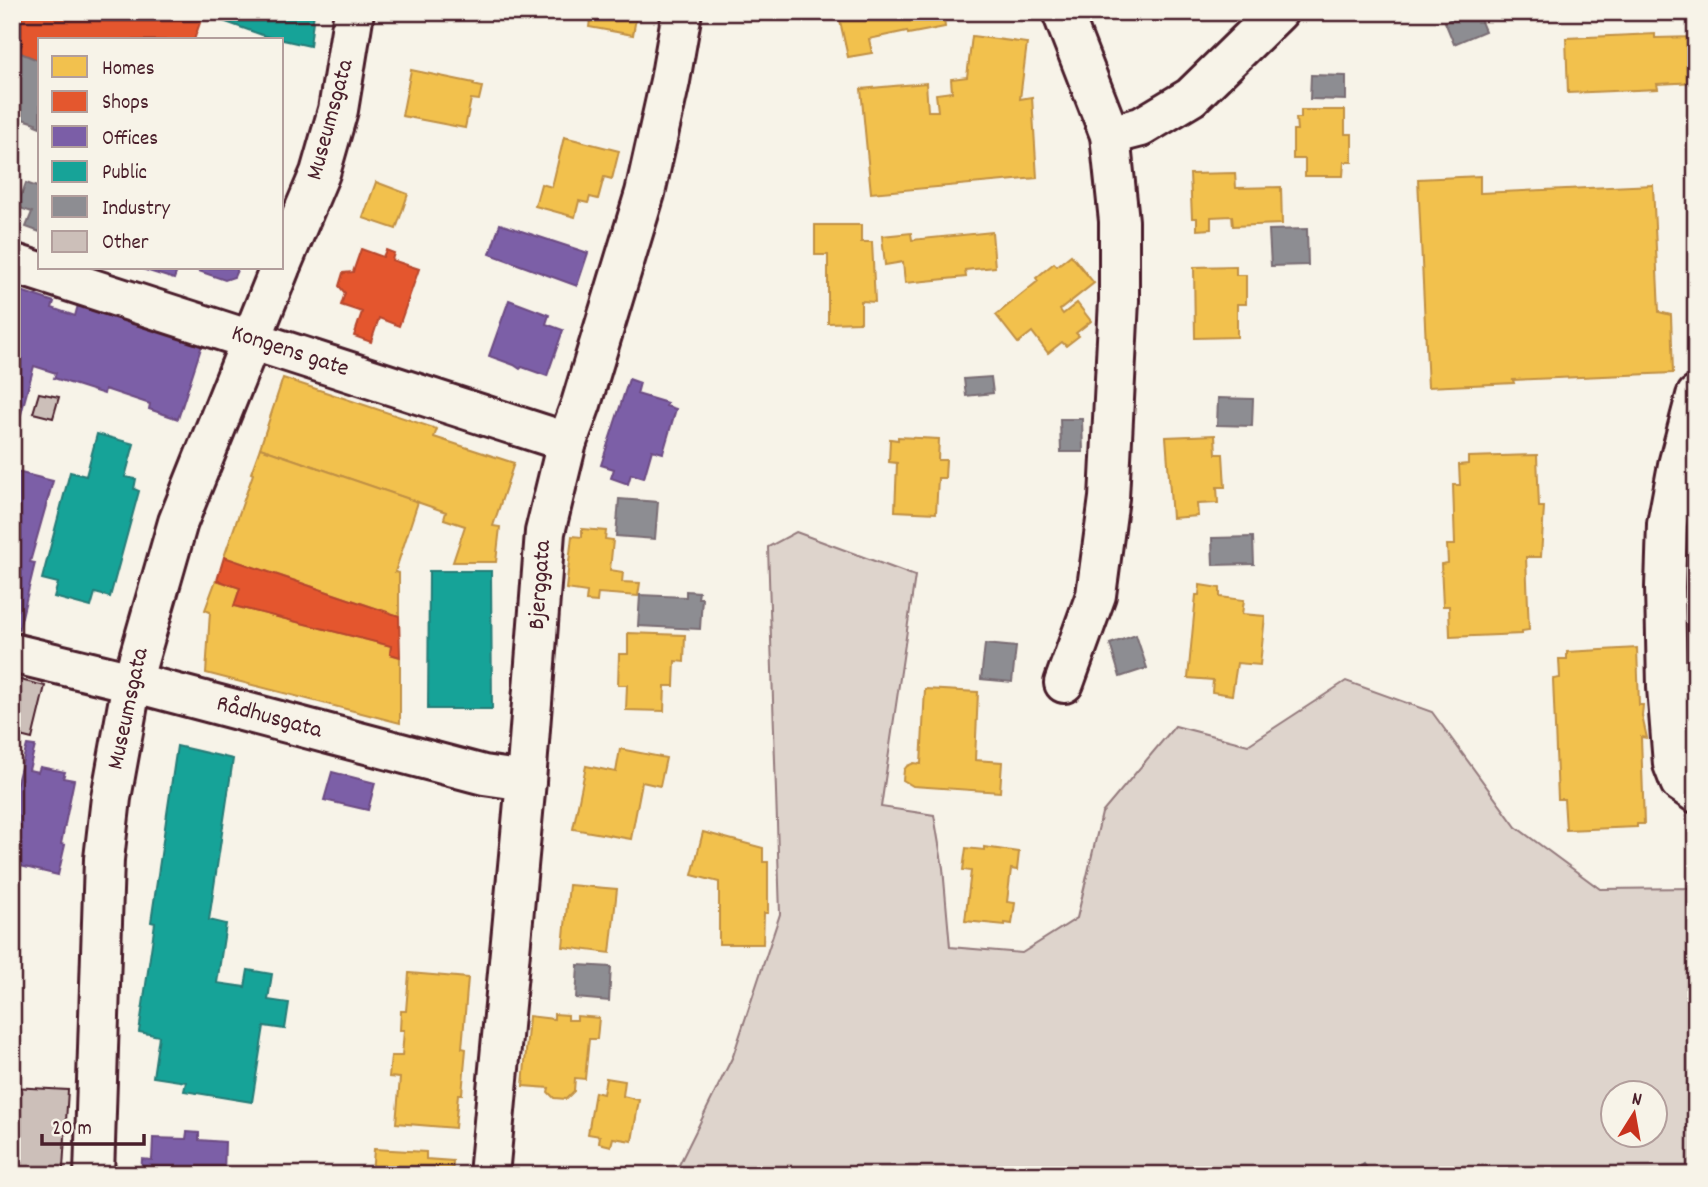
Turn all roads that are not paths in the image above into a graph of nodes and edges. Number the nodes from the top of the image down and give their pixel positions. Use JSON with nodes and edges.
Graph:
{"nodes":[{"id":1,"x":354,"y":12,"type":"edge"},
{"id":2,"x":682,"y":12,"type":"edge"},
{"id":3,"x":1062,"y":12,"type":"edge"},
{"id":4,"x":1278,"y":12,"type":"edge"},
{"id":5,"x":1110,"y":135,"type":"junction"},
{"id":6,"x":284,"y":259,"type":"edge"},
{"id":7,"x":12,"y":263,"type":"edge"},
{"id":8,"x":279,"y":270,"type":"edge"},
{"id":9,"x":251,"y":338,"type":"junction"},
{"id":10,"x":1696,"y":396,"type":"edge"},
{"id":11,"x":567,"y":442,"type":"junction"},
{"id":12,"x":12,"y":653,"type":"edge"},
{"id":13,"x":132,"y":682,"type":"junction"},
{"id":14,"x":1064,"y":683,"type":"dead end"},
{"id":15,"x":526,"y":781,"type":"junction"},
{"id":16,"x":1696,"y":793,"type":"edge"},
{"id":17,"x":94,"y":1175,"type":"edge"},
{"id":18,"x":489,"y":1175,"type":"edge"}],
"edges":[{"from":1,"to":6,"type":"street","name":"Museumsgata"},
{"from":2,"to":11,"type":"street","name":"Bjerggata"},
{"from":3,"to":5,"type":"street"},
{"from":4,"to":5,"type":"street"},
{"from":5,"to":14,"type":"street"},
{"from":7,"to":9,"type":"street","name":"Kongens gate"},
{"from":8,"to":9,"type":"street","name":"Museumsgata"},
{"from":9,"to":11,"type":"street","name":"Kongens gate"},
{"from":9,"to":13,"type":"street","name":"Museumsgata"},
{"from":10,"to":16,"type":"street"},
{"from":11,"to":15,"type":"street","name":"Bjerggata"},
{"from":12,"to":13,"type":"street","name":"Rådhusgata"},
{"from":13,"to":15,"type":"street","name":"Rådhusgata"},
{"from":13,"to":17,"type":"street","name":"Museumsgata"},
{"from":15,"to":18,"type":"street","name":"Bjerggata"}]}
